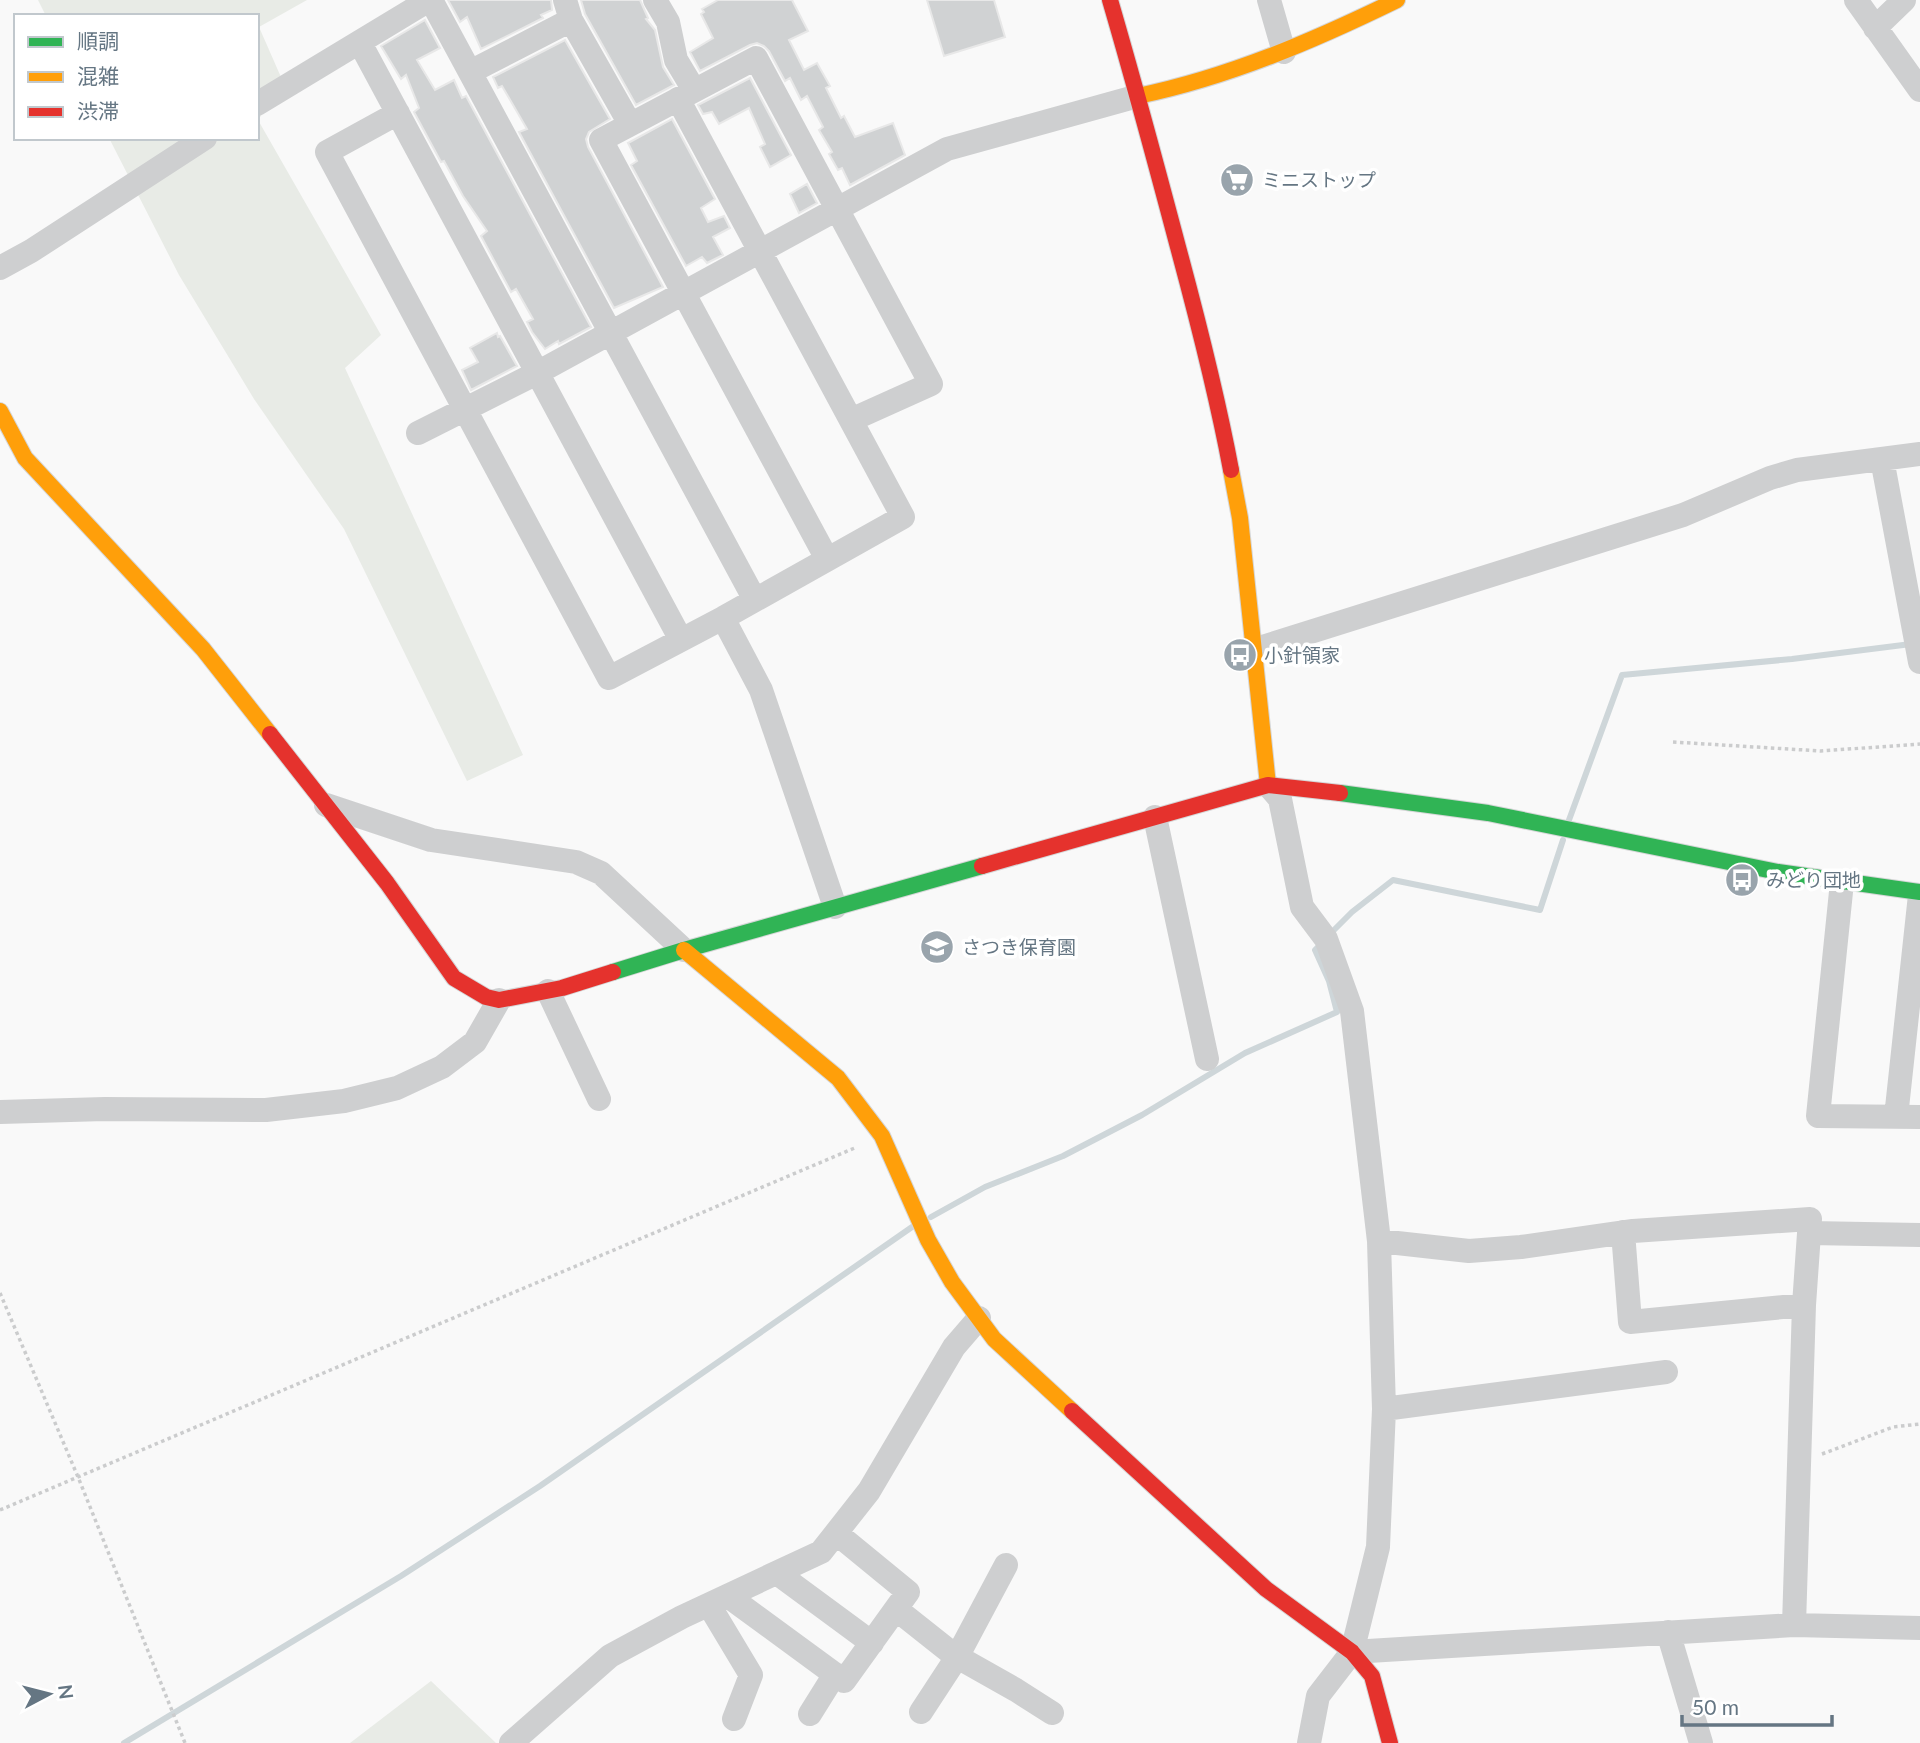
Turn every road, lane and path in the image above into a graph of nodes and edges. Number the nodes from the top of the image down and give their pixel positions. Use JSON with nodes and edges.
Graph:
{"nodes":[{"id":1,"x":430,"y":0,"type":"edge"},
{"id":2,"x":654,"y":0,"type":"edge"},
{"id":3,"x":1110,"y":0,"type":"edge"},
{"id":4,"x":1269,"y":0,"type":"edge"},
{"id":5,"x":1397,"y":0,"type":"edge"},
{"id":6,"x":1856,"y":0,"type":"edge"},
{"id":7,"x":1904,"y":0,"type":"edge"},
{"id":8,"x":568,"y":10,"type":"edge"},
{"id":9,"x":1875,"y":27,"type":"junction"},
{"id":10,"x":360,"y":43,"type":"junction"},
{"id":11,"x":1284,"y":52,"type":"junction"},
{"id":12,"x":470,"y":72,"type":"junction"},
{"id":13,"x":1920,"y":90,"type":"edge"},
{"id":14,"x":686,"y":95,"type":"junction"},
{"id":15,"x":1138,"y":96,"type":"junction"},
{"id":16,"x":259,"y":103,"type":"edge"},
{"id":17,"x":398,"y":113,"type":"junction"},
{"id":18,"x":630,"y":124,"type":"junction"},
{"id":19,"x":202,"y":140,"type":"edge"},
{"id":20,"x":837,"y":210,"type":"junction"},
{"id":21,"x":760,"y":251,"type":"junction"},
{"id":22,"x":0,"y":268,"type":"edge"},
{"id":23,"x":683,"y":293,"type":"junction"},
{"id":24,"x":610,"y":332,"type":"junction"},
{"id":25,"x":537,"y":373,"type":"junction"},
{"id":26,"x":465,"y":410,"type":"junction"},
{"id":27,"x":0,"y":411,"type":"edge"},
{"id":28,"x":851,"y":420,"type":"junction"},
{"id":29,"x":418,"y":433,"type":"dead end"},
{"id":30,"x":1920,"y":454,"type":"edge"},
{"id":31,"x":1882,"y":459,"type":"junction"},
{"id":32,"x":827,"y":559,"type":"junction"},
{"id":33,"x":755,"y":600,"type":"junction"},
{"id":34,"x":723,"y":618,"type":"junction"},
{"id":35,"x":681,"y":640,"type":"junction"},
{"id":36,"x":1253,"y":650,"type":"junction"},
{"id":37,"x":1920,"y":662,"type":"edge"},
{"id":38,"x":1672,"y":742,"type":"dead end"},
{"id":39,"x":1920,"y":744,"type":"edge"},
{"id":40,"x":1268,"y":785,"type":"junction"},
{"id":41,"x":326,"y":805,"type":"junction"},
{"id":42,"x":1155,"y":817,"type":"junction"},
{"id":43,"x":1842,"y":882,"type":"junction"},
{"id":44,"x":1920,"y":894,"type":"edge"},
{"id":45,"x":835,"y":906,"type":"junction"},
{"id":46,"x":684,"y":950,"type":"junction"},
{"id":47,"x":548,"y":991,"type":"junction"},
{"id":48,"x":499,"y":1000,"type":"junction"},
{"id":49,"x":1207,"y":1059,"type":"dead end"},
{"id":50,"x":599,"y":1099,"type":"dead end"},
{"id":51,"x":0,"y":1112,"type":"edge"},
{"id":52,"x":1908,"y":1117,"type":"edge"},
{"id":53,"x":881,"y":1136,"type":"junction"},
{"id":54,"x":1623,"y":1232,"type":"junction"},
{"id":55,"x":1810,"y":1233,"type":"junction"},
{"id":56,"x":1920,"y":1235,"type":"edge"},
{"id":57,"x":1379,"y":1241,"type":"junction"},
{"id":58,"x":0,"y":1293,"type":"edge"},
{"id":59,"x":1804,"y":1305,"type":"junction"},
{"id":60,"x":979,"y":1318,"type":"junction"},
{"id":61,"x":1666,"y":1373,"type":"dead end"},
{"id":62,"x":1384,"y":1409,"type":"junction"},
{"id":63,"x":1920,"y":1424,"type":"edge"},
{"id":64,"x":1799,"y":1463,"type":"junction"},
{"id":65,"x":78,"y":1477,"type":"junction"},
{"id":66,"x":0,"y":1510,"type":"edge"},
{"id":67,"x":836,"y":1532,"type":"junction"},
{"id":68,"x":1006,"y":1565,"type":"dead end"},
{"id":69,"x":777,"y":1573,"type":"junction"},
{"id":70,"x":719,"y":1600,"type":"junction"},
{"id":71,"x":896,"y":1609,"type":"junction"},
{"id":72,"x":1794,"y":1625,"type":"junction"},
{"id":73,"x":1920,"y":1628,"type":"edge"},
{"id":74,"x":1668,"y":1632,"type":"junction"},
{"id":75,"x":872,"y":1643,"type":"junction"},
{"id":76,"x":1352,"y":1652,"type":"junction"},
{"id":77,"x":957,"y":1657,"type":"junction"},
{"id":78,"x":835,"y":1674,"type":"junction"},
{"id":79,"x":921,"y":1712,"type":"dead end"},
{"id":80,"x":1052,"y":1713,"type":"dead end"},
{"id":81,"x":810,"y":1714,"type":"dead end"},
{"id":82,"x":734,"y":1719,"type":"dead end"},
{"id":83,"x":185,"y":1743,"type":"edge"},
{"id":84,"x":511,"y":1743,"type":"edge"},
{"id":85,"x":1309,"y":1743,"type":"edge"},
{"id":86,"x":1390,"y":1743,"type":"edge"},
{"id":87,"x":1701,"y":1743,"type":"edge"}],
"edges":[{"from":1,"to":10,"type":"street"},
{"from":1,"to":12,"type":"street"},
{"from":2,"to":14,"type":"street"},
{"from":3,"to":15,"type":"street"},
{"from":4,"to":11,"type":"street"},
{"from":5,"to":11,"type":"street"},
{"from":6,"to":9,"type":"street"},
{"from":7,"to":9,"type":"street"},
{"from":8,"to":12,"type":"street"},
{"from":8,"to":18,"type":"street"},
{"from":9,"to":13,"type":"street"},
{"from":10,"to":16,"type":"street"},
{"from":10,"to":17,"type":"street"},
{"from":11,"to":15,"type":"street"},
{"from":12,"to":24,"type":"street"},
{"from":14,"to":18,"type":"street"},
{"from":14,"to":20,"type":"street"},
{"from":14,"to":21,"type":"street"},
{"from":15,"to":20,"type":"street"},
{"from":15,"to":36,"type":"street"},
{"from":17,"to":25,"type":"street"},
{"from":17,"to":26,"type":"street"},
{"from":18,"to":23,"type":"street"},
{"from":19,"to":22,"type":"street"},
{"from":20,"to":21,"type":"street"},
{"from":20,"to":28,"type":"street"},
{"from":21,"to":23,"type":"street"},
{"from":21,"to":28,"type":"street"},
{"from":23,"to":24,"type":"street"},
{"from":23,"to":32,"type":"street"},
{"from":24,"to":25,"type":"street"},
{"from":24,"to":33,"type":"street"},
{"from":25,"to":26,"type":"street"},
{"from":25,"to":35,"type":"street"},
{"from":26,"to":29,"type":"street"},
{"from":26,"to":35,"type":"street"},
{"from":27,"to":41,"type":"street"},
{"from":28,"to":32,"type":"street"},
{"from":30,"to":31,"type":"street"},
{"from":31,"to":36,"type":"street"},
{"from":31,"to":37,"type":"street"},
{"from":32,"to":33,"type":"street"},
{"from":33,"to":34,"type":"street"},
{"from":34,"to":35,"type":"street"},
{"from":34,"to":45,"type":"street"},
{"from":36,"to":40,"type":"street"},
{"from":38,"to":39,"type":"path"},
{"from":40,"to":42,"type":"street"},
{"from":40,"to":43,"type":"street"},
{"from":40,"to":57,"type":"street"},
{"from":41,"to":46,"type":"street"},
{"from":41,"to":48,"type":"street"},
{"from":42,"to":45,"type":"street"},
{"from":42,"to":49,"type":"street"},
{"from":43,"to":44,"type":"street"},
{"from":43,"to":52,"type":"street"},
{"from":44,"to":52,"type":"street"},
{"from":45,"to":46,"type":"street"},
{"from":46,"to":47,"type":"street"},
{"from":46,"to":53,"type":"street"},
{"from":47,"to":48,"type":"street"},
{"from":47,"to":50,"type":"street"},
{"from":48,"to":51,"type":"street"},
{"from":53,"to":60,"type":"street"},
{"from":53,"to":65,"type":"path"},
{"from":54,"to":55,"type":"street"},
{"from":54,"to":57,"type":"street"},
{"from":54,"to":59,"type":"street"},
{"from":55,"to":56,"type":"street"},
{"from":55,"to":59,"type":"street"},
{"from":57,"to":62,"type":"street"},
{"from":58,"to":65,"type":"path"},
{"from":59,"to":64,"type":"street"},
{"from":60,"to":67,"type":"street"},
{"from":60,"to":76,"type":"street"},
{"from":61,"to":62,"type":"street"},
{"from":62,"to":76,"type":"street"},
{"from":63,"to":64,"type":"path"},
{"from":64,"to":72,"type":"street"},
{"from":65,"to":66,"type":"path"},
{"from":65,"to":83,"type":"path"},
{"from":67,"to":69,"type":"street"},
{"from":67,"to":71,"type":"street"},
{"from":68,"to":77,"type":"street"},
{"from":69,"to":70,"type":"street"},
{"from":69,"to":75,"type":"street"},
{"from":70,"to":78,"type":"street"},
{"from":70,"to":82,"type":"street"},
{"from":70,"to":84,"type":"street"},
{"from":71,"to":75,"type":"street"},
{"from":71,"to":77,"type":"street"},
{"from":72,"to":73,"type":"street"},
{"from":72,"to":74,"type":"street"},
{"from":74,"to":76,"type":"street"},
{"from":74,"to":87,"type":"street"},
{"from":75,"to":78,"type":"street"},
{"from":76,"to":85,"type":"street"},
{"from":76,"to":86,"type":"street"},
{"from":77,"to":79,"type":"street"},
{"from":77,"to":80,"type":"street"},
{"from":78,"to":81,"type":"street"}]}
